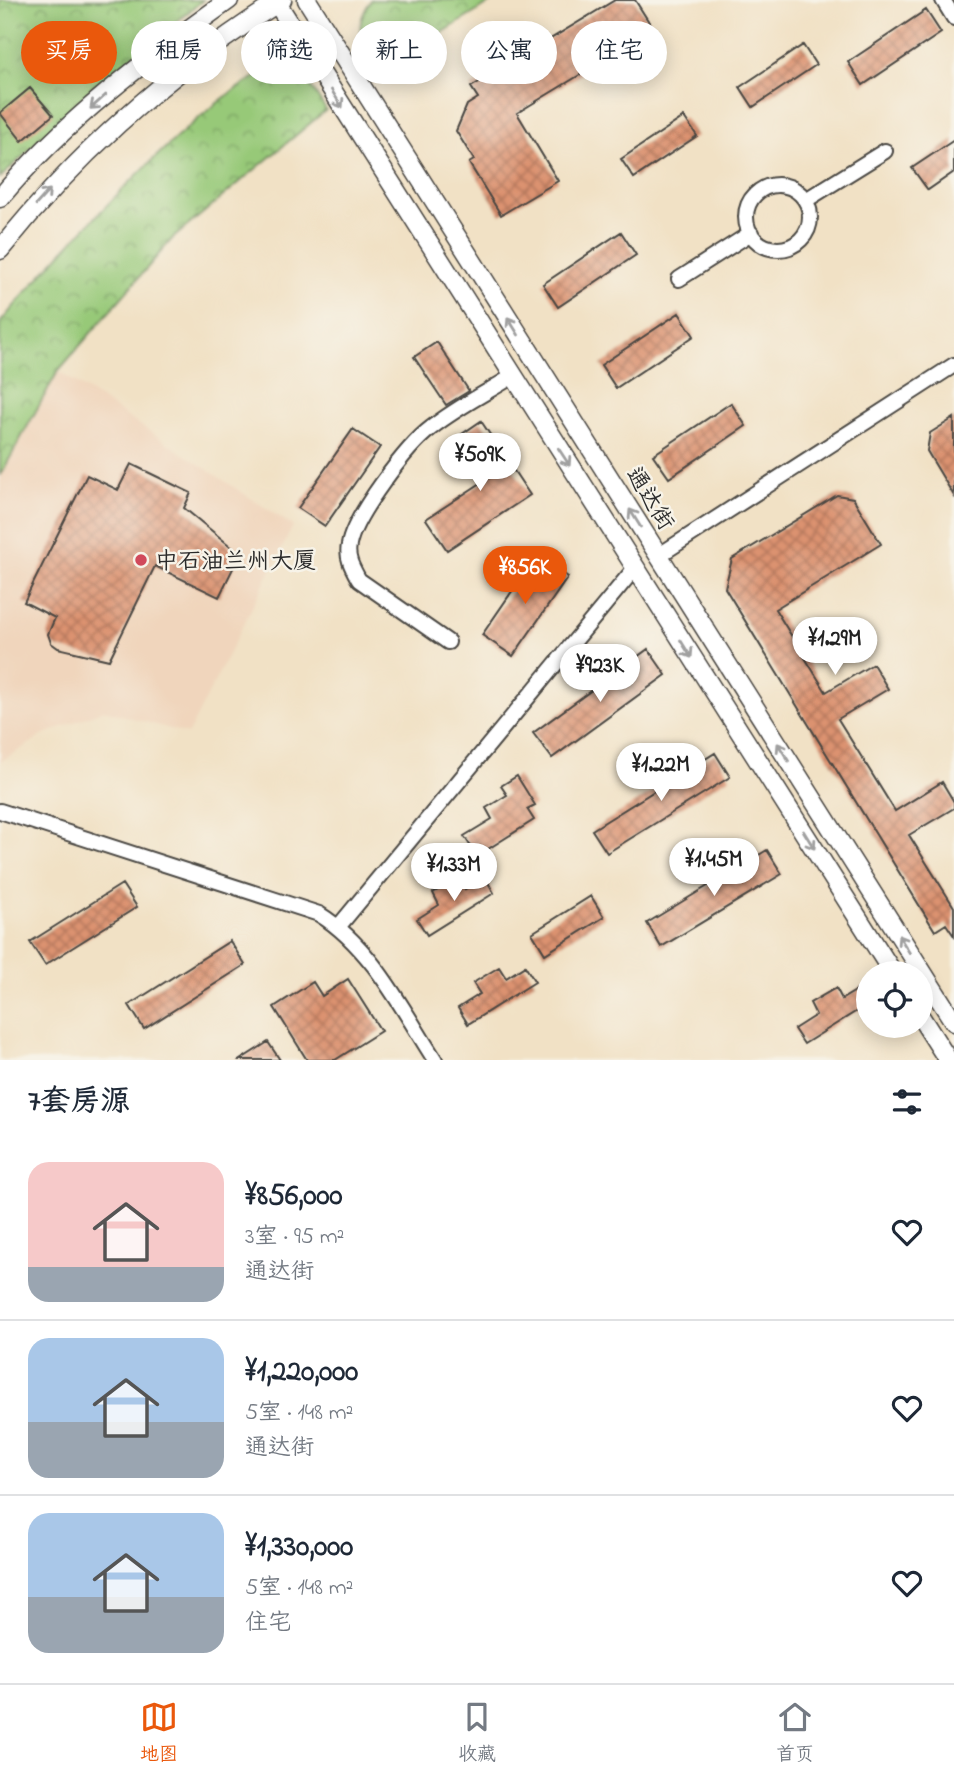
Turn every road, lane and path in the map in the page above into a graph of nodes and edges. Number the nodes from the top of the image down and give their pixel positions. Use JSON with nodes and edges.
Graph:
{"nodes":[{"id":1,"x":229,"y":0,"type":"edge"},
{"id":2,"x":307,"y":0,"type":"edge"},
{"id":3,"x":943,"y":0,"type":"edge"},
{"id":4,"x":278,"y":1,"type":"edge"},
{"id":5,"x":954,"y":18,"type":"edge"},
{"id":6,"x":885,"y":151,"type":"dead end"},
{"id":7,"x":0,"y":198,"type":"edge"},
{"id":8,"x":806,"y":200,"type":"junction"},
{"id":9,"x":751,"y":233,"type":"junction"},
{"id":10,"x":0,"y":250,"type":"edge"},
{"id":11,"x":679,"y":279,"type":"dead end"},
{"id":12,"x":954,"y":365,"type":"edge"},
{"id":13,"x":513,"y":376,"type":"junction"},
{"id":14,"x":658,"y":556,"type":"junction"},
{"id":15,"x":635,"y":568,"type":"junction"},
{"id":16,"x":448,"y":642,"type":"dead end"},
{"id":17,"x":0,"y":811,"type":"edge"},
{"id":18,"x":339,"y":926,"type":"junction"},
{"id":19,"x":885,"y":961,"type":"edge"},
{"id":20,"x":954,"y":1022,"type":"edge"},
{"id":21,"x":933,"y":1036,"type":"edge"},
{"id":22,"x":435,"y":1060,"type":"edge"},
{"id":23,"x":948,"y":1060,"type":"edge"}],
"edges":[{"from":1,"to":7,"type":"main road","one_way":true},
{"from":14,"to":2,"type":"main road","name":"通达街","one_way":true},
{"from":3,"to":5,"type":"street"},
{"from":10,"to":4,"type":"main road","one_way":true},
{"from":4,"to":13,"type":"main road","one_way":true},
{"from":6,"to":8,"type":"street"},
{"from":8,"to":9,"type":"street"},
{"from":8,"to":9,"type":"street"},
{"from":9,"to":11,"type":"street"},
{"from":12,"to":14,"type":"street"},
{"from":13,"to":15,"type":"main road","one_way":true},
{"from":13,"to":16,"type":"street"},
{"from":20,"to":14,"type":"main road","name":"通达街","one_way":true},
{"from":15,"to":18,"type":"street"},
{"from":15,"to":19,"type":"main road","one_way":true},
{"from":17,"to":18,"type":"street"},
{"from":18,"to":22,"type":"street"},
{"from":21,"to":23,"type":"main road"}]}
